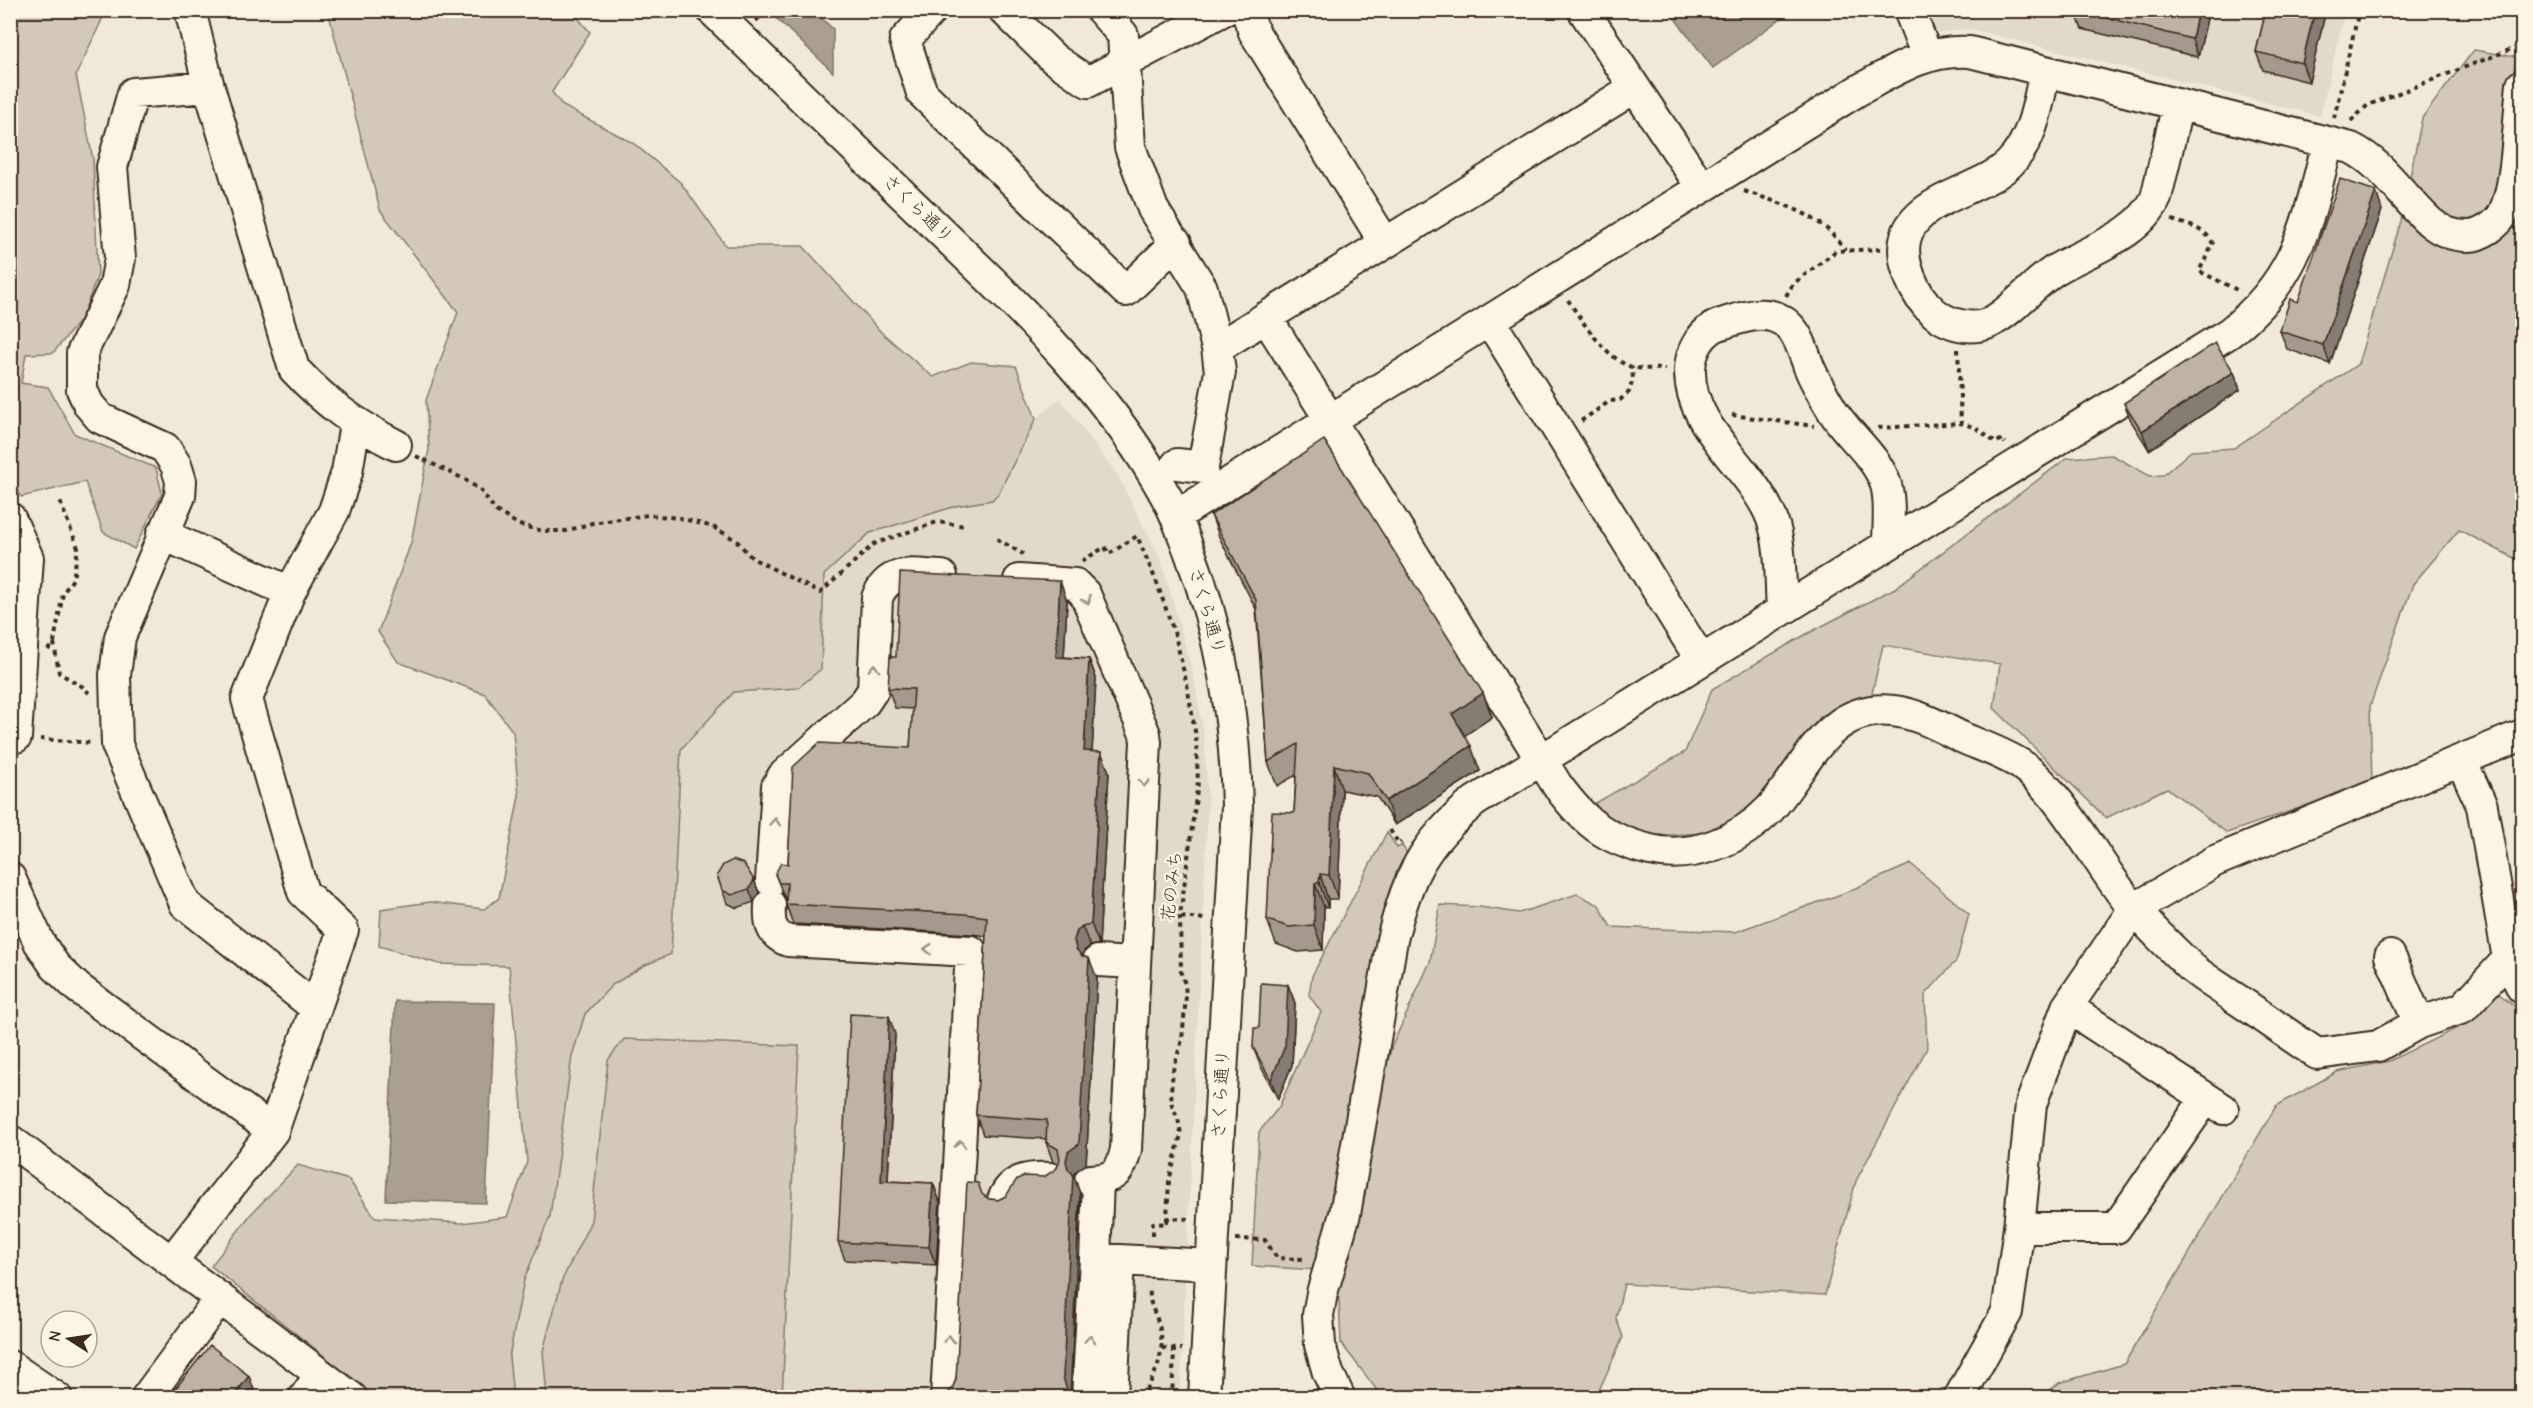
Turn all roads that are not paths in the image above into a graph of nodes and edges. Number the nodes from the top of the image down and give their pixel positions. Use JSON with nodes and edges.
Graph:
{"nodes":[{"id":1,"x":190,"y":10,"type":"edge"},
{"id":2,"x":712,"y":10,"type":"edge"},
{"id":3,"x":932,"y":10,"type":"edge"},
{"id":4,"x":1004,"y":10,"type":"edge"},
{"id":5,"x":1101,"y":10,"type":"edge"},
{"id":6,"x":1224,"y":10,"type":"edge"},
{"id":7,"x":1246,"y":10,"type":"edge"},
{"id":8,"x":1583,"y":10,"type":"edge"},
{"id":9,"x":1909,"y":10,"type":"edge"},
{"id":10,"x":1927,"y":56,"type":"junction"},
{"id":11,"x":1125,"y":63,"type":"junction"},
{"id":12,"x":2045,"y":71,"type":"junction"},
{"id":13,"x":209,"y":87,"type":"junction"},
{"id":14,"x":1634,"y":88,"type":"junction"},
{"id":15,"x":2522,"y":90,"type":"edge"},
{"id":16,"x":2178,"y":104,"type":"junction"},
{"id":17,"x":2328,"y":142,"type":"junction"},
{"id":18,"x":1708,"y":184,"type":"junction"},
{"id":19,"x":1176,"y":243,"type":"junction"},
{"id":20,"x":1385,"y":243,"type":"junction"},
{"id":21,"x":1266,"y":317,"type":"junction"},
{"id":22,"x":1490,"y":321,"type":"junction"},
{"id":23,"x":1217,"y":348,"type":"junction"},
{"id":24,"x":1330,"y":420,"type":"junction"},
{"id":25,"x":355,"y":424,"type":"junction"},
{"id":26,"x":396,"y":445,"type":"road end"},
{"id":27,"x":1177,"y":464,"type":"dead end"},
{"id":28,"x":1176,"y":516,"type":"junction"},
{"id":29,"x":10,"y":518,"type":"edge"},
{"id":30,"x":162,"y":534,"type":"junction"},
{"id":31,"x":1888,"y":544,"type":"junction"},
{"id":32,"x":290,"y":592,"type":"junction"},
{"id":33,"x":1782,"y":610,"type":"junction"},
{"id":34,"x":1701,"y":660,"type":"junction"},
{"id":35,"x":2523,"y":735,"type":"edge"},
{"id":36,"x":19,"y":738,"type":"edge"},
{"id":37,"x":1543,"y":759,"type":"junction"},
{"id":38,"x":2461,"y":760,"type":"junction"},
{"id":39,"x":10,"y":878,"type":"edge"},
{"id":40,"x":2133,"y":909,"type":"junction"},
{"id":41,"x":2390,"y":956,"type":"dead end"},
{"id":42,"x":2508,"y":959,"type":"junction"},
{"id":43,"x":1098,"y":961,"type":"dead end"},
{"id":44,"x":1135,"y":963,"type":"junction"},
{"id":45,"x":2523,"y":988,"type":"edge"},
{"id":46,"x":2067,"y":1007,"type":"junction"},
{"id":47,"x":316,"y":1008,"type":"junction"},
{"id":48,"x":2419,"y":1023,"type":"junction"},
{"id":49,"x":273,"y":1131,"type":"junction"},
{"id":50,"x":10,"y":1140,"type":"edge"},
{"id":51,"x":1050,"y":1178,"type":"edge"},
{"id":52,"x":1002,"y":1203,"type":"edge"},
{"id":53,"x":2019,"y":1228,"type":"junction"},
{"id":54,"x":1107,"y":1259,"type":"junction"},
{"id":55,"x":172,"y":1261,"type":"junction"},
{"id":56,"x":1211,"y":1265,"type":"junction"},
{"id":57,"x":220,"y":1298,"type":"junction"},
{"id":58,"x":10,"y":1366,"type":"edge"},
{"id":59,"x":312,"y":1386,"type":"edge"},
{"id":60,"x":57,"y":1398,"type":"edge"},
{"id":61,"x":146,"y":1398,"type":"edge"},
{"id":62,"x":352,"y":1398,"type":"edge"},
{"id":63,"x":946,"y":1398,"type":"edge"},
{"id":64,"x":1087,"y":1398,"type":"edge"},
{"id":65,"x":1112,"y":1398,"type":"edge"},
{"id":66,"x":1204,"y":1398,"type":"edge"},
{"id":67,"x":1340,"y":1398,"type":"edge"},
{"id":68,"x":1959,"y":1398,"type":"edge"}],
"edges":[{"from":1,"to":13,"type":"street"},
{"from":2,"to":28,"type":"street","name":"さくら通り"},
{"from":3,"to":19,"type":"street"},
{"from":4,"to":11,"type":"street"},
{"from":5,"to":11,"type":"street"},
{"from":6,"to":11,"type":"street"},
{"from":7,"to":20,"type":"street"},
{"from":8,"to":14,"type":"street"},
{"from":9,"to":10,"type":"street"},
{"from":10,"to":12,"type":"street"},
{"from":10,"to":18,"type":"street"},
{"from":11,"to":19,"type":"street"},
{"from":12,"to":16,"type":"street"},
{"from":12,"to":16,"type":"street"},
{"from":13,"to":25,"type":"street"},
{"from":13,"to":30,"type":"street"},
{"from":14,"to":18,"type":"street"},
{"from":14,"to":20,"type":"street"},
{"from":15,"to":17,"type":"street"},
{"from":16,"to":17,"type":"street"},
{"from":17,"to":31,"type":"street"},
{"from":18,"to":22,"type":"street"},
{"from":19,"to":23,"type":"street"},
{"from":20,"to":21,"type":"street"},
{"from":21,"to":23,"type":"street"},
{"from":21,"to":24,"type":"street"},
{"from":22,"to":24,"type":"street"},
{"from":22,"to":34,"type":"street"},
{"from":23,"to":27,"type":"street"},
{"from":24,"to":28,"type":"street"},
{"from":24,"to":37,"type":"street"},
{"from":25,"to":26,"type":"street"},
{"from":25,"to":32,"type":"street"},
{"from":28,"to":56,"type":"street","name":"さくら通り"},
{"from":29,"to":36,"type":"street"},
{"from":30,"to":32,"type":"street"},
{"from":30,"to":47,"type":"street"},
{"from":31,"to":33,"type":"street"},
{"from":31,"to":33,"type":"street"},
{"from":32,"to":47,"type":"street"},
{"from":33,"to":34,"type":"street"},
{"from":34,"to":37,"type":"street"},
{"from":35,"to":38,"type":"street"},
{"from":37,"to":40,"type":"street"},
{"from":37,"to":67,"type":"street"},
{"from":38,"to":40,"type":"street"},
{"from":38,"to":42,"type":"street"},
{"from":39,"to":49,"type":"street"},
{"from":40,"to":46,"type":"street"},
{"from":40,"to":48,"type":"street"},
{"from":41,"to":48,"type":"street"},
{"from":42,"to":45,"type":"street"},
{"from":42,"to":48,"type":"street"},
{"from":43,"to":44,"type":"street"},
{"from":44,"to":54,"type":"street"},
{"from":63,"to":44,"type":"street","one_way":true},
{"from":46,"to":53,"type":"street"},
{"from":46,"to":53,"type":"street"},
{"from":47,"to":49,"type":"street"},
{"from":49,"to":55,"type":"street"},
{"from":50,"to":55,"type":"street"},
{"from":51,"to":52,"type":"street"},
{"from":53,"to":68,"type":"street"},
{"from":54,"to":56,"type":"street"},
{"from":64,"to":54,"type":"street","one_way":true},
{"from":54,"to":65,"type":"street"},
{"from":55,"to":57,"type":"street"},
{"from":56,"to":66,"type":"street","name":"さくら通り"},
{"from":57,"to":59,"type":"street"},
{"from":57,"to":61,"type":"street"},
{"from":58,"to":60,"type":"street"},
{"from":59,"to":62,"type":"street"}]}
